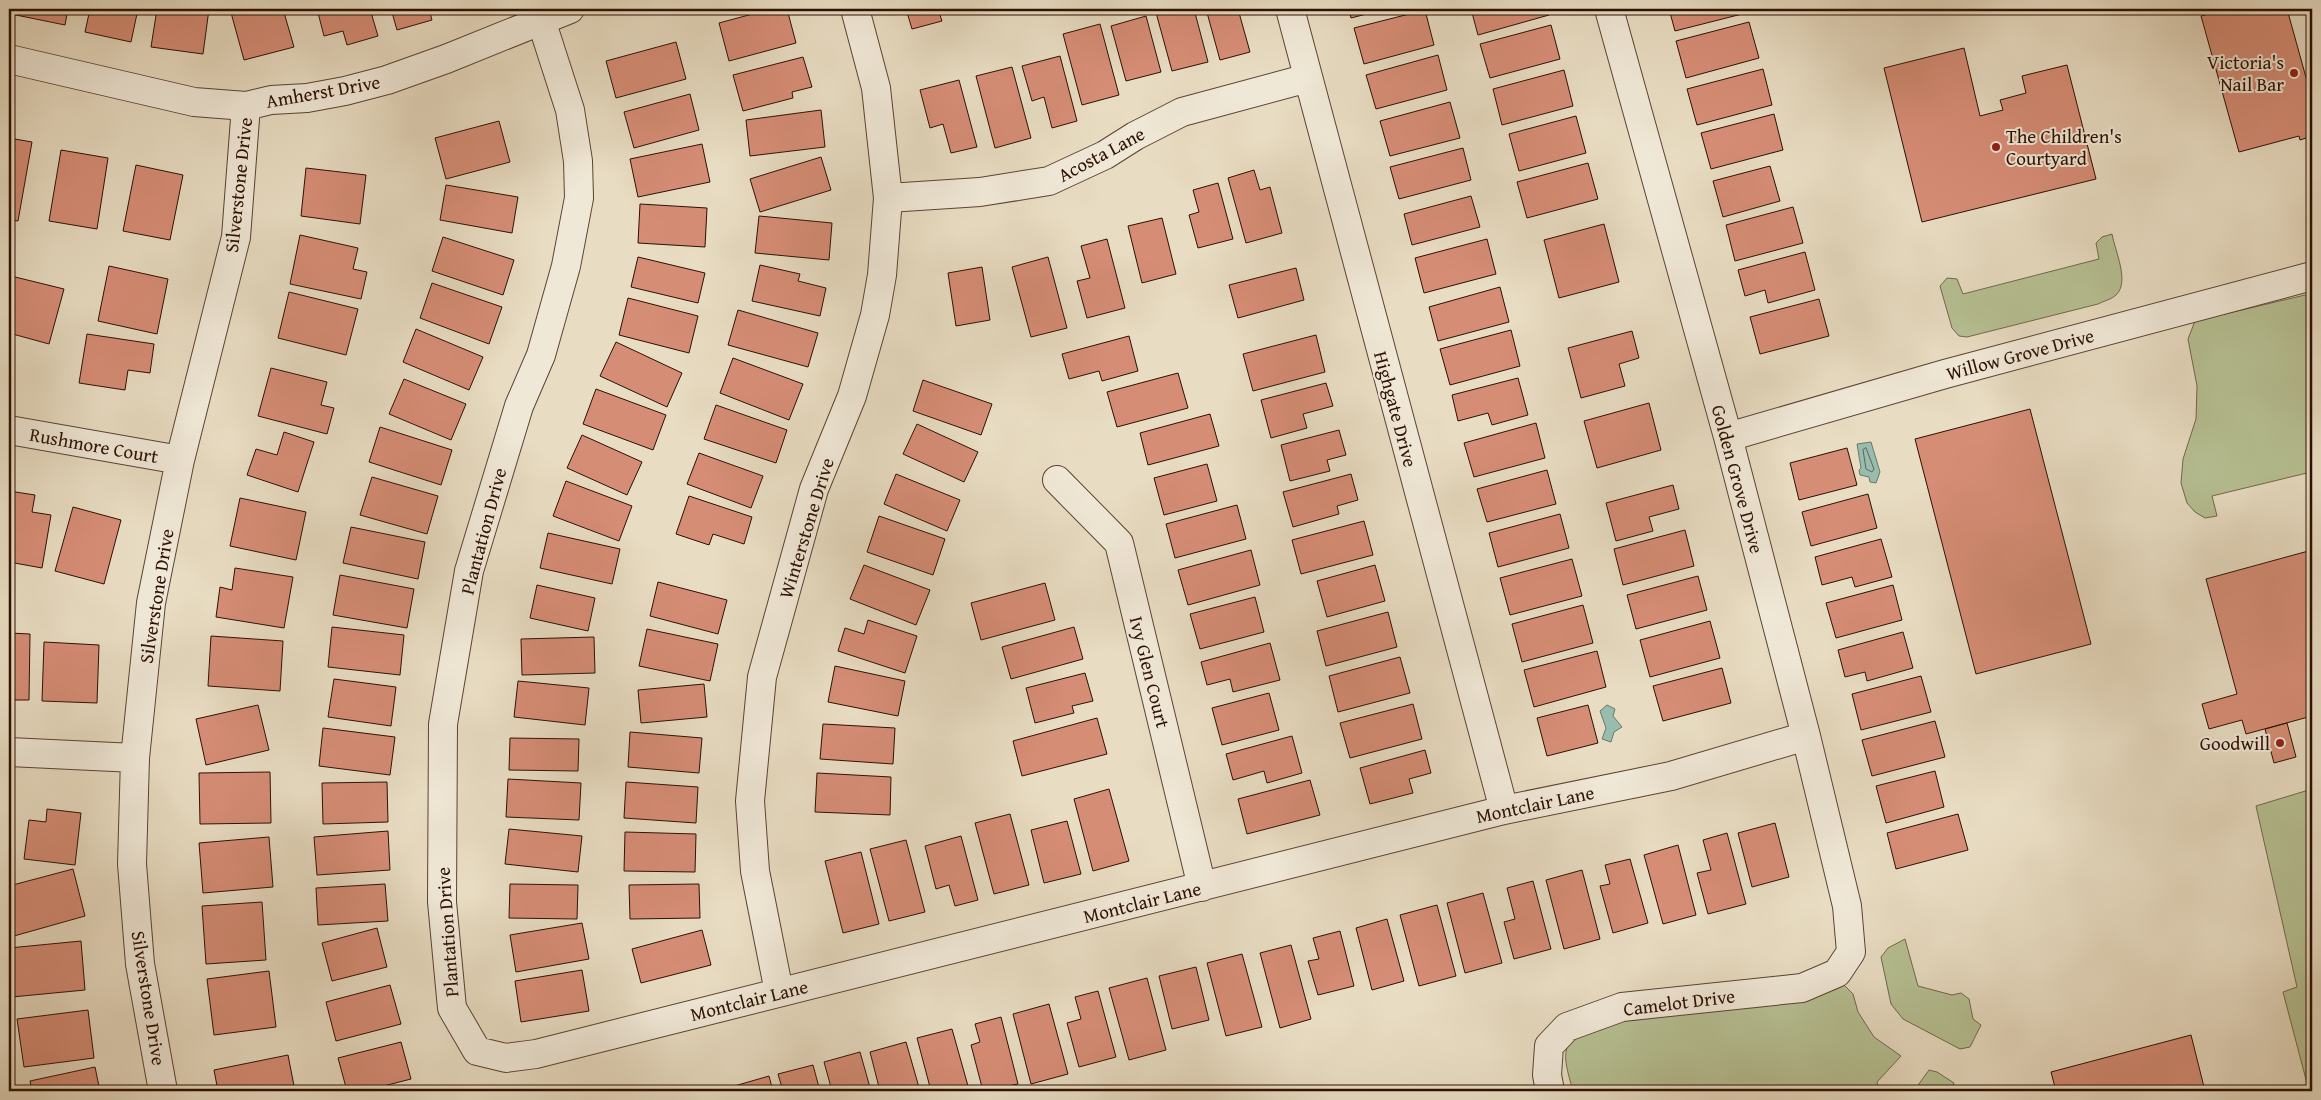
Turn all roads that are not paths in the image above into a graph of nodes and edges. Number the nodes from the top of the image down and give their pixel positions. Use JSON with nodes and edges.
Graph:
{"nodes":[{"id":1,"x":570,"y":9,"type":"edge"},
{"id":2,"x":855,"y":9,"type":"edge"},
{"id":3,"x":1290,"y":9,"type":"edge"},
{"id":4,"x":1609,"y":9,"type":"edge"},
{"id":5,"x":540,"y":20,"type":"junction"},
{"id":6,"x":9,"y":58,"type":"edge"},
{"id":7,"x":1308,"y":78,"type":"junction"},
{"id":8,"x":246,"y":106,"type":"junction"},
{"id":9,"x":888,"y":198,"type":"junction"},
{"id":10,"x":2312,"y":276,"type":"edge"},
{"id":11,"x":9,"y":430,"type":"edge"},
{"id":12,"x":1728,"y":437,"type":"junction"},
{"id":13,"x":180,"y":460,"type":"junction"},
{"id":14,"x":1056,"y":480,"type":"dead end"},
{"id":15,"x":1806,"y":736,"type":"junction"},
{"id":16,"x":9,"y":752,"type":"edge"},
{"id":17,"x":134,"y":758,"type":"junction"},
{"id":18,"x":1504,"y":810,"type":"junction"},
{"id":19,"x":1202,"y":887,"type":"junction"},
{"id":20,"x":1851,"y":952,"type":"joint"},
{"id":21,"x":779,"y":992,"type":"junction"},
{"id":22,"x":477,"y":1051,"type":"joint"},
{"id":23,"x":163,"y":1091,"type":"edge"},
{"id":24,"x":1550,"y":1091,"type":"edge"}],
"edges":[{"from":1,"to":5,"type":"street","name":"Amherst Drive"},
{"from":2,"to":9,"type":"street","name":"Winterstone Drive"},
{"from":3,"to":7,"type":"street","name":"Highgate Drive"},
{"from":4,"to":12,"type":"street","name":"Golden Grove Drive"},
{"from":5,"to":8,"type":"street","name":"Amherst Drive"},
{"from":5,"to":22,"type":"street","name":"Plantation Drive"},
{"from":6,"to":8,"type":"street","name":"Amherst Drive"},
{"from":7,"to":9,"type":"street","name":"Acosta Lane"},
{"from":7,"to":18,"type":"street","name":"Highgate Drive"},
{"from":8,"to":13,"type":"street","name":"Silverstone Drive"},
{"from":9,"to":21,"type":"street","name":"Winterstone Drive"},
{"from":10,"to":12,"type":"street","name":"Willow Grove Drive"},
{"from":11,"to":13,"type":"street","name":"Rushmore Court"},
{"from":12,"to":15,"type":"street","name":"Golden Grove Drive"},
{"from":13,"to":17,"type":"street","name":"Silverstone Drive"},
{"from":14,"to":19,"type":"street","name":"Ivy Glen Court"},
{"from":15,"to":18,"type":"street","name":"Montclair Lane"},
{"from":15,"to":20,"type":"street","name":"Golden Grove Drive"},
{"from":16,"to":17,"type":"street"},
{"from":17,"to":23,"type":"street","name":"Silverstone Drive"},
{"from":18,"to":19,"type":"street","name":"Montclair Lane"},
{"from":19,"to":21,"type":"street","name":"Montclair Lane"},
{"from":20,"to":24,"type":"street","name":"Camelot Drive"},
{"from":21,"to":22,"type":"street","name":"Montclair Lane"}]}
